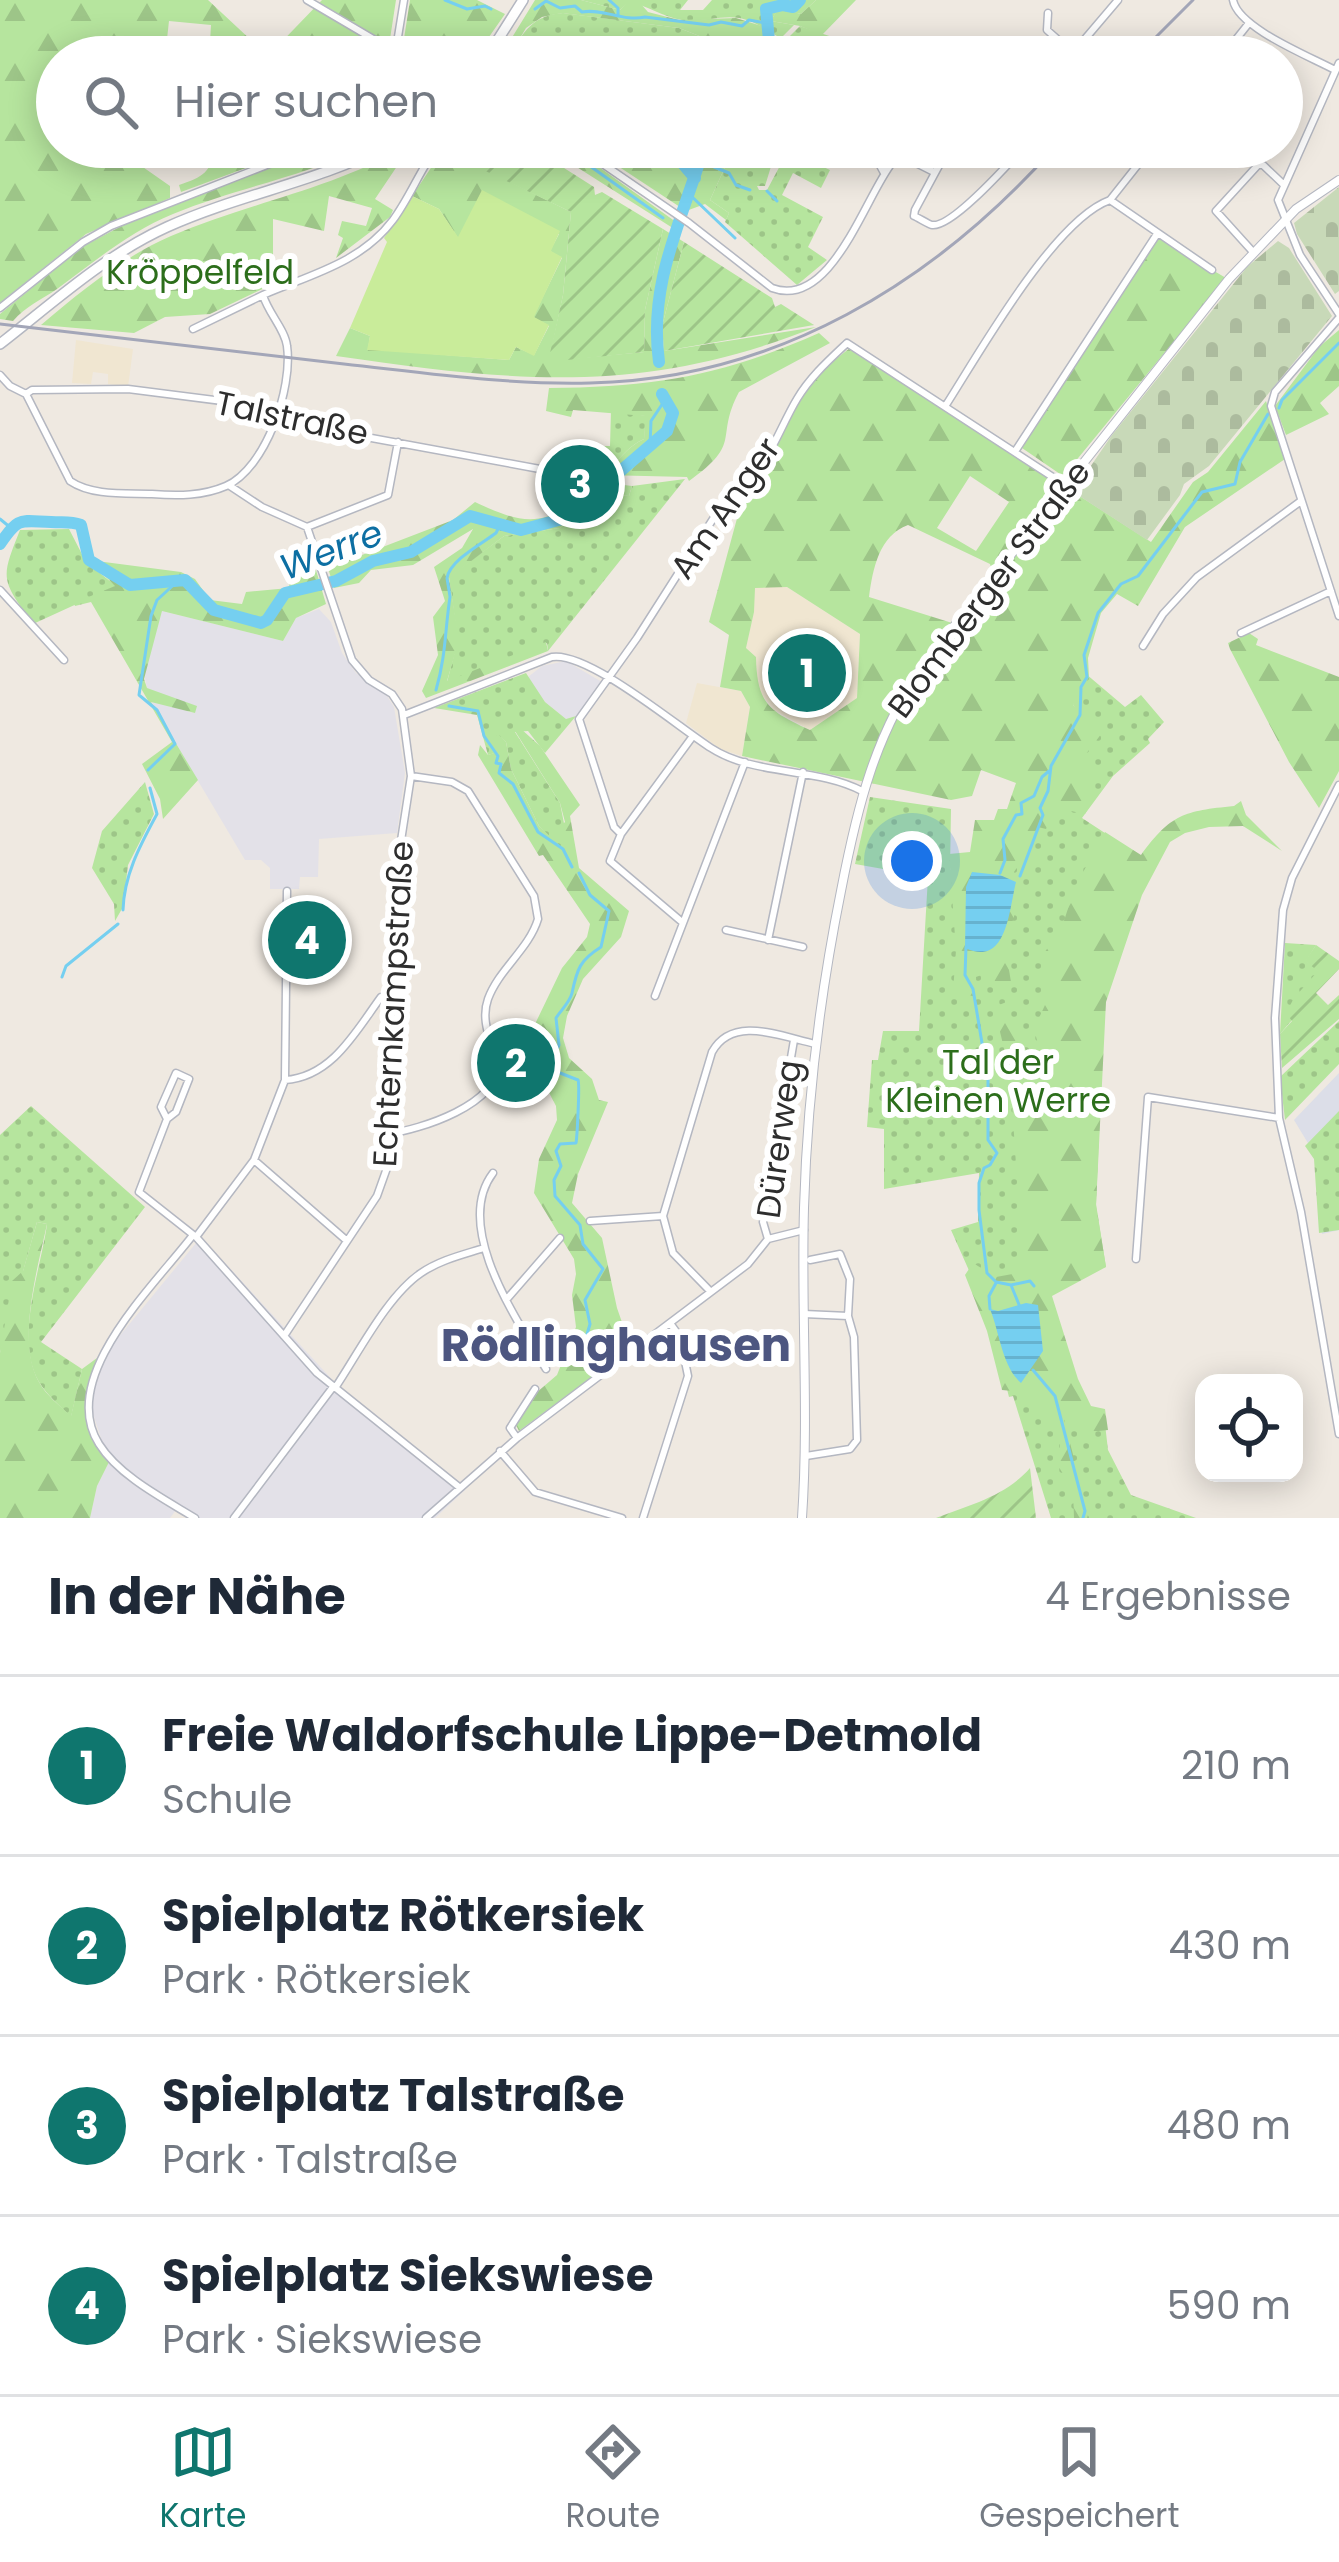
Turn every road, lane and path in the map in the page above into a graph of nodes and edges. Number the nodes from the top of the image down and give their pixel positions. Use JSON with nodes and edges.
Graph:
{"nodes":[{"id":1,"x":307,"y":0,"type":"edge"},
{"id":2,"x":404,"y":0,"type":"edge"},
{"id":3,"x":523,"y":0,"type":"edge"},
{"id":4,"x":1118,"y":0,"type":"edge"},
{"id":5,"x":1233,"y":0,"type":"edge"},
{"id":6,"x":1048,"y":13,"type":"dead end"},
{"id":7,"x":1249,"y":23,"type":"junction"},
{"id":8,"x":366,"y":36,"type":"edge"},
{"id":9,"x":400,"y":36,"type":"edge"},
{"id":10,"x":501,"y":36,"type":"edge"},
{"id":11,"x":1054,"y":36,"type":"edge"},
{"id":12,"x":1087,"y":36,"type":"edge"},
{"id":13,"x":1239,"y":36,"type":"edge"},
{"id":14,"x":1275,"y":36,"type":"edge"},
{"id":15,"x":1303,"y":50,"type":"edge"},
{"id":16,"x":1337,"y":67,"type":"edge"},
{"id":17,"x":1303,"y":141,"type":"edge"},
{"id":18,"x":259,"y":168,"type":"edge"},
{"id":19,"x":336,"y":168,"type":"edge"},
{"id":20,"x":424,"y":168,"type":"edge"},
{"id":21,"x":609,"y":168,"type":"edge"},
{"id":22,"x":881,"y":168,"type":"edge"},
{"id":23,"x":888,"y":168,"type":"edge"},
{"id":24,"x":926,"y":168,"type":"edge"},
{"id":25,"x":936,"y":168,"type":"edge"},
{"id":26,"x":1003,"y":168,"type":"edge"},
{"id":27,"x":1135,"y":168,"type":"edge"},
{"id":28,"x":1255,"y":168,"type":"edge"},
{"id":29,"x":1266,"y":168,"type":"edge"},
{"id":30,"x":1290,"y":168,"type":"edge"},
{"id":31,"x":934,"y":172,"type":"junction"},
{"id":32,"x":884,"y":173,"type":"junction"},
{"id":33,"x":1339,"y":180,"type":"edge"},
{"id":34,"x":1283,"y":184,"type":"junction"},
{"id":35,"x":1110,"y":200,"type":"junction"},
{"id":36,"x":1284,"y":220,"type":"junction"},
{"id":37,"x":1157,"y":234,"type":"junction"},
{"id":38,"x":1253,"y":252,"type":"junction"},
{"id":39,"x":1212,"y":270,"type":"dead end"},
{"id":40,"x":263,"y":295,"type":"junction"},
{"id":41,"x":0,"y":308,"type":"edge"},
{"id":42,"x":1339,"y":316,"type":"edge"},
{"id":43,"x":193,"y":328,"type":"dead end"},
{"id":44,"x":0,"y":344,"type":"edge"},
{"id":45,"x":0,"y":376,"type":"edge"},
{"id":46,"x":26,"y":394,"type":"junction"},
{"id":47,"x":946,"y":406,"type":"junction"},
{"id":48,"x":280,"y":412,"type":"junction"},
{"id":49,"x":398,"y":442,"type":"junction"},
{"id":50,"x":1016,"y":450,"type":"junction"},
{"id":51,"x":556,"y":472,"type":"dead end"},
{"id":52,"x":1065,"y":485,"type":"junction"},
{"id":53,"x":230,"y":486,"type":"junction"},
{"id":54,"x":1301,"y":501,"type":"junction"},
{"id":55,"x":307,"y":526,"type":"junction"},
{"id":56,"x":0,"y":590,"type":"edge"},
{"id":57,"x":1330,"y":591,"type":"junction"},
{"id":58,"x":1339,"y":616,"type":"edge"},
{"id":59,"x":1241,"y":633,"type":"dead end"},
{"id":60,"x":1144,"y":646,"type":"dead end"},
{"id":61,"x":64,"y":660,"type":"dead end"},
{"id":62,"x":609,"y":679,"type":"junction"},
{"id":63,"x":404,"y":715,"type":"junction"},
{"id":64,"x":693,"y":736,"type":"junction"},
{"id":65,"x":745,"y":762,"type":"junction"},
{"id":66,"x":803,"y":772,"type":"junction"},
{"id":67,"x":411,"y":776,"type":"junction"},
{"id":68,"x":1339,"y":785,"type":"edge"},
{"id":69,"x":862,"y":790,"type":"junction"},
{"id":70,"x":620,"y":834,"type":"junction"},
{"id":71,"x":388,"y":836,"type":"dead end"},
{"id":72,"x":401,"y":837,"type":"junction"},
{"id":73,"x":287,"y":891,"type":"dead end"},
{"id":74,"x":682,"y":922,"type":"junction"},
{"id":75,"x":726,"y":930,"type":"dead end"},
{"id":76,"x":768,"y":940,"type":"junction"},
{"id":77,"x":803,"y":947,"type":"dead end"},
{"id":78,"x":655,"y":996,"type":"dead end"},
{"id":79,"x":388,"y":997,"type":"junction"},
{"id":80,"x":794,"y":1040,"type":"junction"},
{"id":81,"x":816,"y":1044,"type":"junction"},
{"id":82,"x":285,"y":1080,"type":"junction"},
{"id":83,"x":1279,"y":1118,"type":"junction"},
{"id":84,"x":167,"y":1119,"type":"junction"},
{"id":85,"x":387,"y":1134,"type":"junction"},
{"id":86,"x":254,"y":1160,"type":"junction"},
{"id":87,"x":493,"y":1172,"type":"dead end"},
{"id":88,"x":663,"y":1216,"type":"junction"},
{"id":89,"x":590,"y":1221,"type":"dead end"},
{"id":90,"x":804,"y":1230,"type":"junction"},
{"id":91,"x":194,"y":1236,"type":"junction"},
{"id":92,"x":560,"y":1238,"type":"dead end"},
{"id":93,"x":768,"y":1239,"type":"junction"},
{"id":94,"x":347,"y":1241,"type":"junction"},
{"id":95,"x":485,"y":1248,"type":"junction"},
{"id":96,"x":1136,"y":1259,"type":"dead end"},
{"id":97,"x":810,"y":1260,"type":"dead end"},
{"id":98,"x":710,"y":1291,"type":"junction"},
{"id":99,"x":506,"y":1300,"type":"junction"},
{"id":100,"x":803,"y":1313,"type":"junction"},
{"id":101,"x":848,"y":1316,"type":"junction"},
{"id":102,"x":670,"y":1322,"type":"junction"},
{"id":103,"x":284,"y":1336,"type":"junction"},
{"id":104,"x":546,"y":1369,"type":"dead end"},
{"id":105,"x":334,"y":1388,"type":"junction"},
{"id":106,"x":535,"y":1389,"type":"dead end"},
{"id":107,"x":1339,"y":1434,"type":"edge"},
{"id":108,"x":517,"y":1438,"type":"junction"},
{"id":109,"x":500,"y":1451,"type":"junction"},
{"id":110,"x":803,"y":1456,"type":"junction"},
{"id":111,"x":459,"y":1487,"type":"junction"},
{"id":112,"x":195,"y":1518,"type":"edge"},
{"id":113,"x":234,"y":1518,"type":"edge"},
{"id":114,"x":426,"y":1518,"type":"edge"},
{"id":115,"x":622,"y":1518,"type":"edge"},
{"id":116,"x":644,"y":1518,"type":"edge"},
{"id":117,"x":802,"y":1518,"type":"edge"}],
"edges":[{"from":1,"to":8,"type":"street"},
{"from":2,"to":9,"type":"street"},
{"from":3,"to":10,"type":"main road"},
{"from":4,"to":12,"type":"street"},
{"from":5,"to":7,"type":"street"},
{"from":6,"to":11,"type":"street"},
{"from":7,"to":13,"type":"street"},
{"from":7,"to":14,"type":"street"},
{"from":15,"to":16,"type":"street"},
{"from":16,"to":17,"type":"street"},
{"from":18,"to":41,"type":"street"},
{"from":19,"to":44,"type":"main road"},
{"from":20,"to":40,"type":"street"},
{"from":21,"to":32,"type":"street"},
{"from":22,"to":32,"type":"street"},
{"from":23,"to":32,"type":"street"},
{"from":24,"to":31,"type":"street"},
{"from":25,"to":31,"type":"street"},
{"from":26,"to":31,"type":"street"},
{"from":27,"to":35,"type":"street"},
{"from":28,"to":38,"type":"street"},
{"from":29,"to":34,"type":"street"},
{"from":30,"to":34,"type":"street"},
{"from":33,"to":36,"type":"street","name":"Blomberger Straße"},
{"from":34,"to":36,"type":"street"},
{"from":35,"to":37,"type":"street"},
{"from":35,"to":47,"type":"street"},
{"from":36,"to":38,"type":"street","name":"Blomberger Straße"},
{"from":36,"to":42,"type":"street"},
{"from":37,"to":39,"type":"street"},
{"from":37,"to":50,"type":"street"},
{"from":38,"to":52,"type":"street","name":"Blomberger Straße"},
{"from":40,"to":43,"type":"street"},
{"from":40,"to":48,"type":"street"},
{"from":42,"to":54,"type":"street"},
{"from":45,"to":46,"type":"street"},
{"from":46,"to":48,"type":"street","name":"Talstraße"},
{"from":46,"to":53,"type":"street"},
{"from":47,"to":50,"type":"street"},
{"from":47,"to":62,"type":"street","name":"Am Anger"},
{"from":48,"to":49,"type":"street","name":"Talstraße"},
{"from":48,"to":53,"type":"street"},
{"from":49,"to":51,"type":"street","name":"Talstraße"},
{"from":49,"to":55,"type":"street"},
{"from":50,"to":52,"type":"street"},
{"from":52,"to":69,"type":"street","name":"Blomberger Straße"},
{"from":53,"to":55,"type":"street"},
{"from":54,"to":57,"type":"street"},
{"from":54,"to":60,"type":"street"},
{"from":55,"to":63,"type":"street"},
{"from":56,"to":61,"type":"street"},
{"from":57,"to":58,"type":"street"},
{"from":57,"to":59,"type":"street"},
{"from":62,"to":63,"type":"street"},
{"from":62,"to":64,"type":"street"},
{"from":62,"to":70,"type":"street","name":"Am Anger"},
{"from":63,"to":67,"type":"street","name":"Echternkampstraße"},
{"from":64,"to":65,"type":"street"},
{"from":64,"to":70,"type":"street"},
{"from":65,"to":66,"type":"street"},
{"from":65,"to":74,"type":"street"},
{"from":66,"to":69,"type":"street"},
{"from":66,"to":76,"type":"street"},
{"from":67,"to":72,"type":"street","name":"Echternkampstraße"},
{"from":67,"to":85,"type":"street"},
{"from":68,"to":83,"type":"street"},
{"from":69,"to":81,"type":"street","name":"Blomberger Straße"},
{"from":70,"to":74,"type":"street"},
{"from":71,"to":72,"type":"street"},
{"from":72,"to":79,"type":"street","name":"Echternkampstraße"},
{"from":73,"to":82,"type":"street"},
{"from":74,"to":78,"type":"street"},
{"from":75,"to":76,"type":"street"},
{"from":76,"to":77,"type":"street"},
{"from":79,"to":82,"type":"street"},
{"from":79,"to":85,"type":"street","name":"Echternkampstraße"},
{"from":80,"to":81,"type":"street"},
{"from":80,"to":88,"type":"street"},
{"from":80,"to":93,"type":"street","name":"Dürerweg"},
{"from":81,"to":90,"type":"street","name":"Blomberger Straße"},
{"from":82,"to":86,"type":"street"},
{"from":83,"to":96,"type":"street"},
{"from":83,"to":107,"type":"street"},
{"from":84,"to":84,"type":"street"},
{"from":84,"to":91,"type":"street"},
{"from":85,"to":94,"type":"street","name":"Echternkampstraße"},
{"from":86,"to":91,"type":"street"},
{"from":86,"to":94,"type":"street"},
{"from":87,"to":95,"type":"street"},
{"from":88,"to":89,"type":"street"},
{"from":88,"to":98,"type":"street"},
{"from":90,"to":93,"type":"street"},
{"from":90,"to":100,"type":"street","name":"Blomberger Straße"},
{"from":91,"to":103,"type":"street"},
{"from":91,"to":112,"type":"street"},
{"from":92,"to":99,"type":"street"},
{"from":93,"to":98,"type":"street"},
{"from":94,"to":103,"type":"street","name":"Echternkampstraße"},
{"from":95,"to":99,"type":"street"},
{"from":95,"to":105,"type":"street"},
{"from":97,"to":101,"type":"street"},
{"from":98,"to":102,"type":"street"},
{"from":99,"to":104,"type":"street"},
{"from":100,"to":101,"type":"street"},
{"from":100,"to":110,"type":"street","name":"Blomberger Straße"},
{"from":101,"to":110,"type":"street"},
{"from":102,"to":108,"type":"street"},
{"from":102,"to":116,"type":"street"},
{"from":103,"to":105,"type":"street"},
{"from":105,"to":111,"type":"street"},
{"from":105,"to":113,"type":"street"},
{"from":106,"to":108,"type":"street"},
{"from":108,"to":109,"type":"street"},
{"from":109,"to":111,"type":"street"},
{"from":109,"to":115,"type":"street"},
{"from":110,"to":117,"type":"street","name":"Blomberger Straße"},
{"from":111,"to":114,"type":"street"}]}
